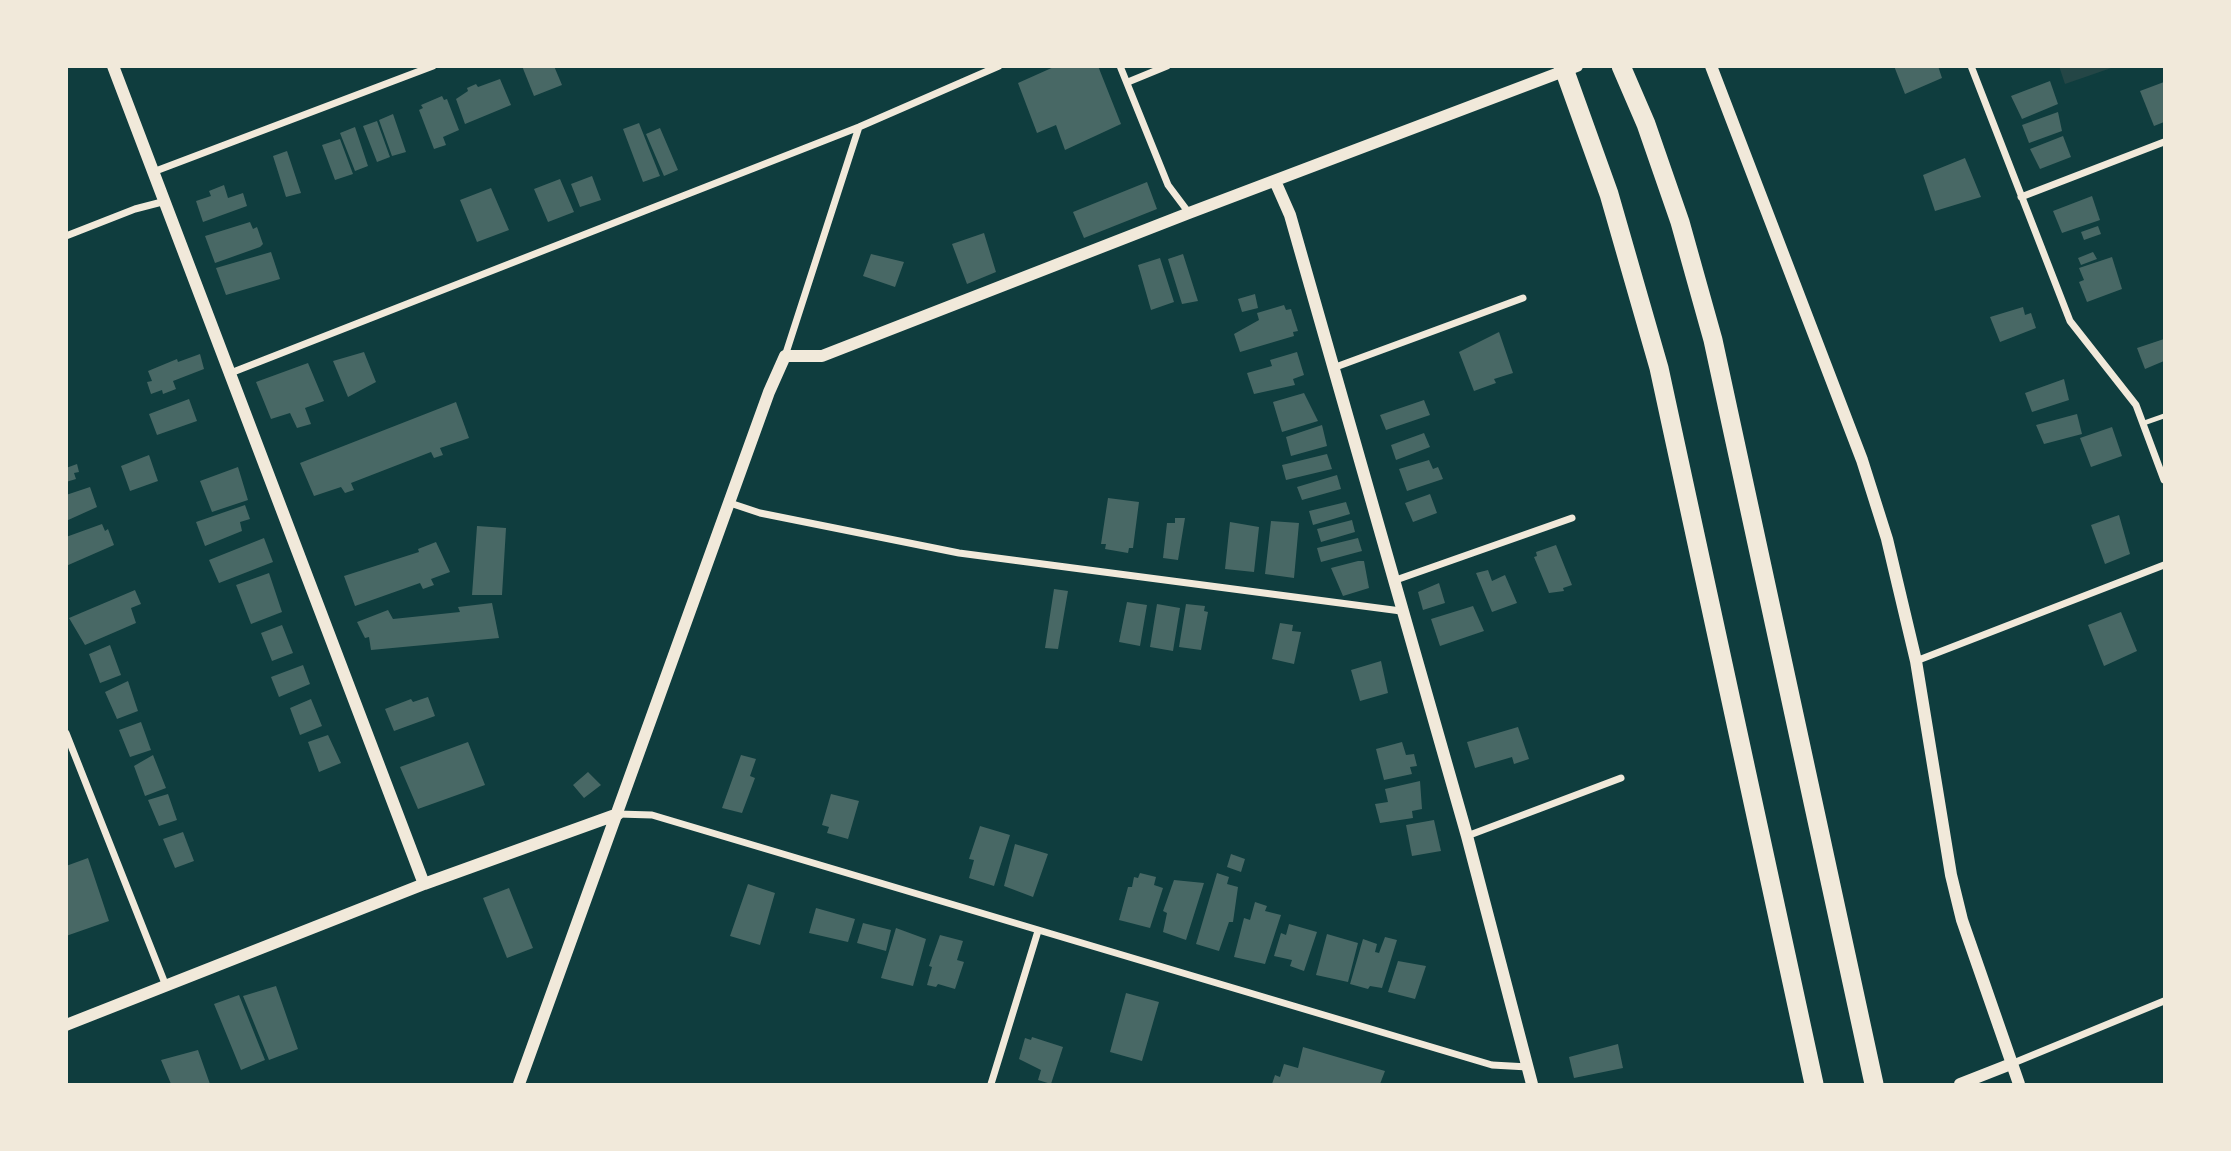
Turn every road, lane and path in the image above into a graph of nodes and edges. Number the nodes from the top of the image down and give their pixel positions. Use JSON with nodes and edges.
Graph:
{"nodes":[{"id":1,"x":113,"y":66,"type":"edge"},
{"id":2,"x":433,"y":66,"type":"edge"},
{"id":3,"x":999,"y":66,"type":"edge"},
{"id":4,"x":1120,"y":66,"type":"edge"},
{"id":5,"x":1167,"y":66,"type":"edge"},
{"id":6,"x":1553,"y":66,"type":"edge"},
{"id":7,"x":1563,"y":66,"type":"edge"},
{"id":8,"x":1577,"y":66,"type":"edge"},
{"id":9,"x":1623,"y":66,"type":"edge"},
{"id":10,"x":1711,"y":66,"type":"edge"},
{"id":11,"x":1971,"y":66,"type":"edge"},
{"id":12,"x":1128,"y":82,"type":"junction"},
{"id":13,"x":1580,"y":111,"type":"junction"},
{"id":14,"x":859,"y":127,"type":"junction"},
{"id":15,"x":2165,"y":142,"type":"edge"},
{"id":16,"x":153,"y":173,"type":"junction"},
{"id":17,"x":1275,"y":181,"type":"junction"},
{"id":18,"x":2021,"y":197,"type":"junction"},
{"id":19,"x":162,"y":202,"type":"junction"},
{"id":20,"x":1189,"y":213,"type":"junction"},
{"id":21,"x":66,"y":236,"type":"edge"},
{"id":22,"x":1522,"y":298,"type":"dead end"},
{"id":23,"x":785,"y":356,"type":"junction"},
{"id":24,"x":1333,"y":368,"type":"junction"},
{"id":25,"x":227,"y":374,"type":"junction"},
{"id":26,"x":2165,"y":416,"type":"edge"},
{"id":27,"x":2144,"y":423,"type":"junction"},
{"id":28,"x":2165,"y":480,"type":"edge"},
{"id":29,"x":730,"y":503,"type":"junction"},
{"id":30,"x":1572,"y":518,"type":"dead end"},
{"id":31,"x":2165,"y":565,"type":"edge"},
{"id":32,"x":1392,"y":581,"type":"junction"},
{"id":33,"x":1401,"y":611,"type":"junction"},
{"id":34,"x":1916,"y":661,"type":"junction"},
{"id":35,"x":66,"y":733,"type":"edge"},
{"id":36,"x":1621,"y":778,"type":"dead end"},
{"id":37,"x":618,"y":814,"type":"junction"},
{"id":38,"x":1467,"y":836,"type":"junction"},
{"id":39,"x":424,"y":884,"type":"junction"},
{"id":40,"x":1038,"y":932,"type":"junction"},
{"id":41,"x":166,"y":986,"type":"junction"},
{"id":42,"x":2165,"y":1001,"type":"edge"},
{"id":43,"x":66,"y":1025,"type":"edge"},
{"id":44,"x":2011,"y":1064,"type":"junction"},
{"id":45,"x":1528,"y":1066,"type":"junction"},
{"id":46,"x":1965,"y":1082,"type":"edge"},
{"id":47,"x":519,"y":1084,"type":"edge"},
{"id":48,"x":991,"y":1084,"type":"edge"},
{"id":49,"x":1532,"y":1084,"type":"edge"},
{"id":50,"x":1814,"y":1084,"type":"edge"},
{"id":51,"x":1874,"y":1084,"type":"edge"},
{"id":52,"x":2019,"y":1084,"type":"edge"}],
"edges":[{"from":1,"to":16,"type":"street"},
{"from":2,"to":16,"type":"street"},
{"from":3,"to":14,"type":"street"},
{"from":4,"to":12,"type":"street"},
{"from":5,"to":12,"type":"street"},
{"from":6,"to":13,"type":"highway"},
{"from":7,"to":13,"type":"highway"},
{"from":8,"to":17,"type":"street"},
{"from":9,"to":51,"type":"highway"},
{"from":10,"to":34,"type":"street"},
{"from":11,"to":18,"type":"street"},
{"from":12,"to":20,"type":"street"},
{"from":13,"to":50,"type":"highway"},
{"from":14,"to":23,"type":"street"},
{"from":14,"to":25,"type":"street"},
{"from":15,"to":18,"type":"street"},
{"from":16,"to":19,"type":"street"},
{"from":17,"to":20,"type":"street"},
{"from":17,"to":24,"type":"street"},
{"from":18,"to":27,"type":"street"},
{"from":19,"to":21,"type":"street"},
{"from":19,"to":25,"type":"street"},
{"from":20,"to":23,"type":"street"},
{"from":22,"to":24,"type":"street"},
{"from":23,"to":29,"type":"street"},
{"from":24,"to":32,"type":"street"},
{"from":25,"to":39,"type":"street"},
{"from":26,"to":27,"type":"lane"},
{"from":27,"to":28,"type":"street"},
{"from":29,"to":33,"type":"street"},
{"from":29,"to":37,"type":"street"},
{"from":30,"to":32,"type":"street"},
{"from":31,"to":34,"type":"street"},
{"from":32,"to":33,"type":"street"},
{"from":33,"to":38,"type":"street"},
{"from":34,"to":44,"type":"street"},
{"from":35,"to":41,"type":"street"},
{"from":36,"to":38,"type":"street"},
{"from":37,"to":39,"type":"street"},
{"from":37,"to":40,"type":"street"},
{"from":37,"to":47,"type":"street"},
{"from":38,"to":45,"type":"street"},
{"from":39,"to":41,"type":"street"},
{"from":40,"to":45,"type":"street"},
{"from":40,"to":48,"type":"street"},
{"from":41,"to":43,"type":"street"},
{"from":42,"to":44,"type":"street"},
{"from":44,"to":46,"type":"street"},
{"from":44,"to":52,"type":"street"},
{"from":45,"to":49,"type":"street"}]}
